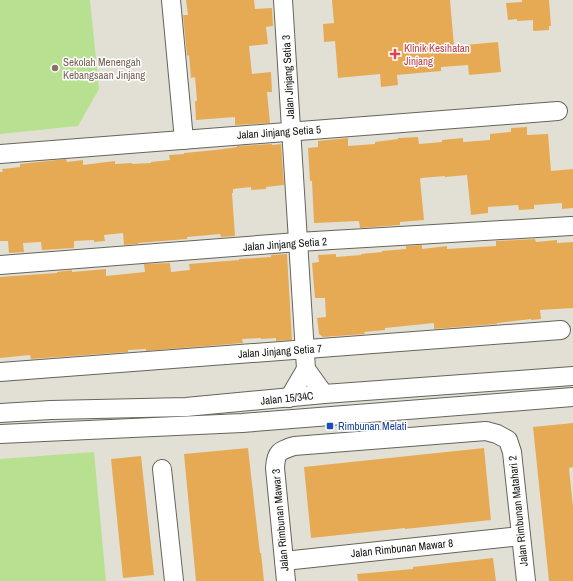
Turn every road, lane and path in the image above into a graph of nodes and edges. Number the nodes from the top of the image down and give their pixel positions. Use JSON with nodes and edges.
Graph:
{"nodes":[{"id":1,"x":171,"y":0,"type":"edge"},
{"id":2,"x":283,"y":0,"type":"edge"},
{"id":3,"x":558,"y":111,"type":"dead end"},
{"id":4,"x":291,"y":131,"type":"junction"},
{"id":5,"x":184,"y":140,"type":"junction"},
{"id":6,"x":0,"y":154,"type":"edge"},
{"id":7,"x":571,"y":226,"type":"dead end"},
{"id":8,"x":298,"y":242,"type":"junction"},
{"id":9,"x":0,"y":265,"type":"edge"},
{"id":10,"x":561,"y":330,"type":"dead end"},
{"id":11,"x":305,"y":349,"type":"junction"},
{"id":12,"x":306,"y":369,"type":"junction"},
{"id":13,"x":0,"y":372,"type":"edge"},
{"id":14,"x":573,"y":376,"type":"edge"},
{"id":15,"x":324,"y":394,"type":"junction"},
{"id":16,"x":573,"y":397,"type":"edge"},
{"id":17,"x":288,"y":398,"type":"junction"},
{"id":18,"x":0,"y":413,"type":"edge"},
{"id":19,"x":486,"y":431,"type":"joint"},
{"id":20,"x":0,"y":434,"type":"edge"},
{"id":21,"x":162,"y":469,"type":"dead end"},
{"id":22,"x":521,"y":536,"type":"junction"},
{"id":23,"x":284,"y":561,"type":"junction"},
{"id":24,"x":174,"y":581,"type":"edge"},
{"id":25,"x":286,"y":581,"type":"edge"},
{"id":26,"x":526,"y":581,"type":"edge"}],
"edges":[{"from":1,"to":5,"type":"street"},
{"from":2,"to":4,"type":"street","name":"Jalan Jinjang Setia 3"},
{"from":3,"to":4,"type":"street","name":"Jalan Jinjang Setia 5"},
{"from":4,"to":5,"type":"street","name":"Jalan Jinjang Setia 5"},
{"from":4,"to":8,"type":"street","name":"Jalan Jinjang Setia 3"},
{"from":5,"to":6,"type":"street","name":"Jalan Jinjang Setia 5"},
{"from":7,"to":8,"type":"street","name":"Jalan Jinjang Setia 2"},
{"from":8,"to":9,"type":"street","name":"Jalan Jinjang Setia 2"},
{"from":8,"to":11,"type":"street","name":"Jalan Jinjang Setia 3"},
{"from":10,"to":11,"type":"street","name":"Jalan Jinjang Setia 7"},
{"from":11,"to":12,"type":"street","name":"Jalan Jinjang Setia 3"},
{"from":11,"to":13,"type":"street","name":"Jalan Jinjang Setia 7"},
{"from":12,"to":15,"type":"street"},
{"from":12,"to":17,"type":"street"},
{"from":14,"to":15,"type":"street","name":"Jalan 15/34C"},
{"from":15,"to":17,"type":"street","name":"Jalan 15/34C"},
{"from":16,"to":20,"type":"street","name":"Jalan 15/34C"},
{"from":17,"to":18,"type":"street","name":"Jalan 15/34C"},
{"from":19,"to":22,"type":"street","name":"Jalan Rimbunan Matahari 2"},
{"from":19,"to":23,"type":"street","name":"Jalan Rimbunan Mawar 3"},
{"from":21,"to":24,"type":"street"},
{"from":22,"to":23,"type":"street","name":"Jalan Rimbunan Mawar 8"},
{"from":22,"to":26,"type":"street","name":"Jalan Rimbunan Matahari 2"},
{"from":23,"to":25,"type":"street","name":"Jalan Rimbunan Mawar 3"}]}
